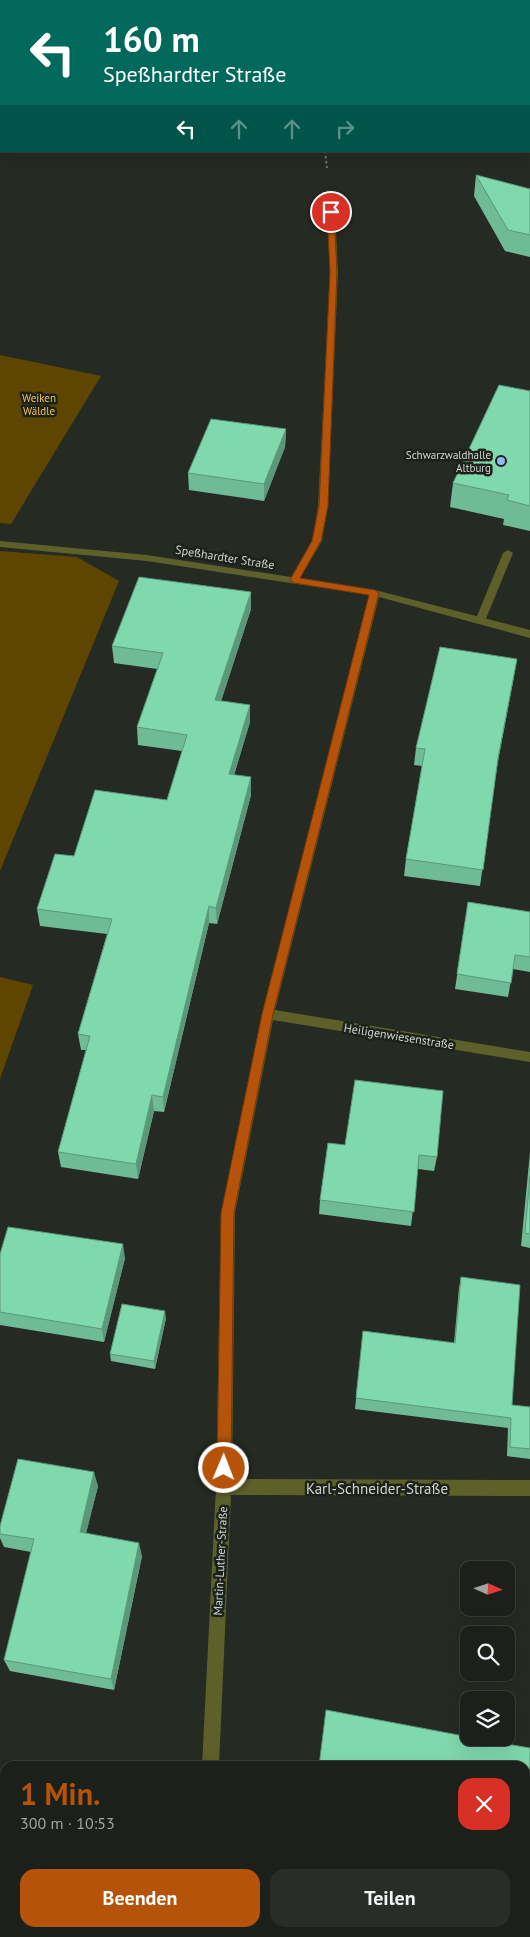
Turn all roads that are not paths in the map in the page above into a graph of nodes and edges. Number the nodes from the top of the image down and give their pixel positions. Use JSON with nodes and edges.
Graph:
{"nodes":[{"id":1,"x":330,"y":192,"type":"dead end"},
{"id":2,"x":0,"y":544,"type":"edge"},
{"id":3,"x":508,"y":553,"type":"dead end"},
{"id":4,"x":294,"y":580,"type":"junction"},
{"id":5,"x":375,"y":593,"type":"junction"},
{"id":6,"x":480,"y":621,"type":"junction"},
{"id":7,"x":530,"y":634,"type":"edge"},
{"id":8,"x":268,"y":1014,"type":"junction"},
{"id":9,"x":530,"y":1058,"type":"edge"},
{"id":10,"x":224,"y":1488,"type":"junction"},
{"id":11,"x":530,"y":1488,"type":"edge"},
{"id":12,"x":210,"y":1761,"type":"edge"}],
"edges":[{"from":1,"to":4,"type":"street"},
{"from":2,"to":4,"type":"street","name":"Speßhardter Straße"},
{"from":3,"to":6,"type":"street"},
{"from":4,"to":5,"type":"street","name":"Speßhardter Straße"},
{"from":5,"to":6,"type":"street","name":"Speßhardter Straße"},
{"from":5,"to":8,"type":"street","name":"Martin-Luther-Straße"},
{"from":6,"to":7,"type":"street","name":"Speßhardter Straße"},
{"from":8,"to":9,"type":"street","name":"Heiligenwiesenstraße"},
{"from":8,"to":10,"type":"street","name":"Martin-Luther-Straße"},
{"from":10,"to":11,"type":"street","name":"Karl-Schneider-Straße"},
{"from":10,"to":12,"type":"street","name":"Martin-Luther-Straße"}]}
